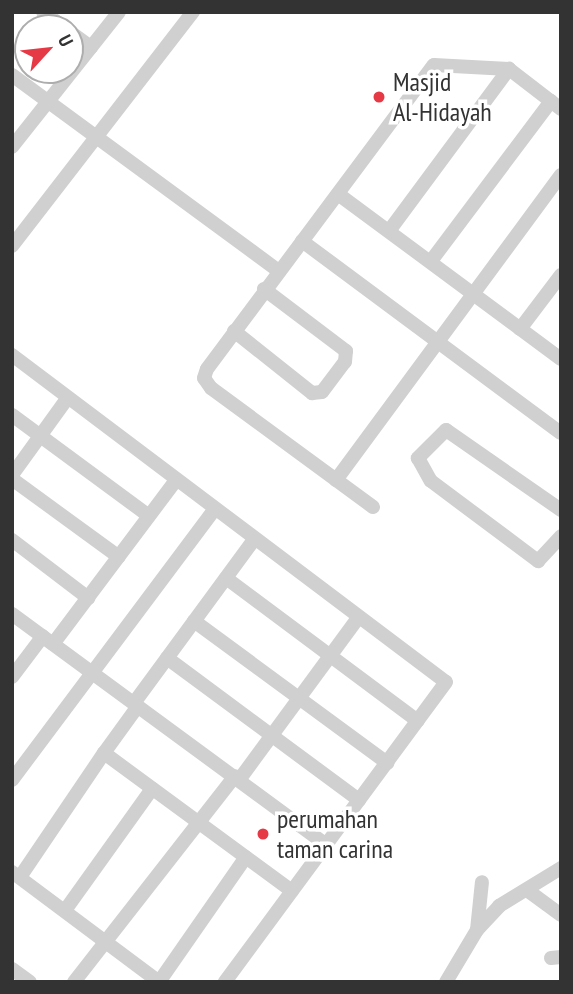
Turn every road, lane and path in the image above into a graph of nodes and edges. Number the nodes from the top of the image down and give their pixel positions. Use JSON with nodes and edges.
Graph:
{"nodes":[{"id":1,"x":119,"y":12,"type":"edge"},
{"id":2,"x":193,"y":12,"type":"edge"},
{"id":3,"x":84,"y":42,"type":"edge"},
{"id":4,"x":91,"y":47,"type":"junction"},
{"id":5,"x":509,"y":69,"type":"junction"},
{"id":6,"x":12,"y":75,"type":"edge"},
{"id":7,"x":49,"y":102,"type":"junction"},
{"id":8,"x":556,"y":105,"type":"edge"},
{"id":9,"x":94,"y":136,"type":"junction"},
{"id":10,"x":12,"y":147,"type":"edge"},
{"id":11,"x":561,"y":175,"type":"edge"},
{"id":12,"x":338,"y":194,"type":"junction"},
{"id":13,"x":389,"y":231,"type":"junction"},
{"id":14,"x":302,"y":241,"type":"junction"},
{"id":15,"x":12,"y":246,"type":"edge"},
{"id":16,"x":431,"y":261,"type":"junction"},
{"id":17,"x":277,"y":270,"type":"junction"},
{"id":18,"x":561,"y":275,"type":"edge"},
{"id":19,"x":264,"y":289,"type":"junction"},
{"id":20,"x":475,"y":293,"type":"junction"},
{"id":21,"x":520,"y":329,"type":"junction"},
{"id":22,"x":234,"y":331,"type":"junction"},
{"id":23,"x":436,"y":342,"type":"junction"},
{"id":24,"x":12,"y":355,"type":"edge"},
{"id":25,"x":560,"y":358,"type":"edge"},
{"id":26,"x":66,"y":400,"type":"junction"},
{"id":27,"x":12,"y":415,"type":"edge"},
{"id":28,"x":561,"y":433,"type":"edge"},
{"id":29,"x":41,"y":435,"type":"junction"},
{"id":30,"x":12,"y":477,"type":"edge"},
{"id":31,"x":336,"y":480,"type":"junction"},
{"id":32,"x":174,"y":483,"type":"junction"},
{"id":33,"x":373,"y":507,"type":"dead end"},
{"id":34,"x":561,"y":510,"type":"edge"},
{"id":35,"x":212,"y":511,"type":"junction"},
{"id":36,"x":149,"y":516,"type":"junction"},
{"id":37,"x":561,"y":536,"type":"edge"},
{"id":38,"x":12,"y":540,"type":"edge"},
{"id":39,"x":253,"y":541,"type":"junction"},
{"id":40,"x":119,"y":557,"type":"junction"},
{"id":41,"x":226,"y":578,"type":"junction"},
{"id":42,"x":88,"y":598,"type":"junction"},
{"id":43,"x":12,"y":614,"type":"edge"},
{"id":44,"x":358,"y":618,"type":"junction"},
{"id":45,"x":194,"y":621,"type":"junction"},
{"id":46,"x":48,"y":640,"type":"junction"},
{"id":47,"x":330,"y":656,"type":"junction"},
{"id":48,"x":167,"y":658,"type":"junction"},
{"id":49,"x":91,"y":671,"type":"junction"},
{"id":50,"x":12,"y":677,"type":"edge"},
{"id":51,"x":299,"y":698,"type":"junction"},
{"id":52,"x":136,"y":704,"type":"junction"},
{"id":53,"x":418,"y":721,"type":"junction"},
{"id":54,"x":272,"y":736,"type":"junction"},
{"id":55,"x":104,"y":753,"type":"junction"},
{"id":56,"x":387,"y":763,"type":"junction"},
{"id":57,"x":237,"y":778,"type":"junction"},
{"id":58,"x":12,"y":780,"type":"edge"},
{"id":59,"x":152,"y":789,"type":"junction"},
{"id":60,"x":359,"y":800,"type":"junction"},
{"id":61,"x":199,"y":822,"type":"junction"},
{"id":62,"x":326,"y":845,"type":"junction"},
{"id":63,"x":246,"y":858,"type":"junction"},
{"id":64,"x":561,"y":868,"type":"edge"},
{"id":65,"x":16,"y":874,"type":"edge"},
{"id":66,"x":482,"y":882,"type":"dead end"},
{"id":67,"x":527,"y":890,"type":"junction"},
{"id":68,"x":292,"y":891,"type":"junction"},
{"id":69,"x":66,"y":909,"type":"junction"},
{"id":70,"x":561,"y":915,"type":"edge"},
{"id":71,"x":477,"y":930,"type":"junction"},
{"id":72,"x":110,"y":942,"type":"junction"},
{"id":73,"x":12,"y":969,"type":"edge"},
{"id":74,"x":30,"y":982,"type":"edge"},
{"id":75,"x":74,"y":982,"type":"edge"},
{"id":76,"x":159,"y":982,"type":"edge"},
{"id":77,"x":225,"y":982,"type":"edge"},
{"id":78,"x":446,"y":982,"type":"edge"}],
"edges":[{"from":1,"to":4,"type":"street"},
{"from":2,"to":9,"type":"street"},
{"from":3,"to":4,"type":"street"},
{"from":4,"to":7,"type":"street"},
{"from":5,"to":8,"type":"street"},
{"from":5,"to":12,"type":"street"},
{"from":5,"to":13,"type":"street"},
{"from":6,"to":7,"type":"street"},
{"from":7,"to":9,"type":"street"},
{"from":7,"to":10,"type":"street"},
{"from":8,"to":16,"type":"street"},
{"from":9,"to":15,"type":"street"},
{"from":9,"to":17,"type":"street"},
{"from":11,"to":20,"type":"street"},
{"from":12,"to":13,"type":"street"},
{"from":12,"to":14,"type":"street"},
{"from":13,"to":16,"type":"street"},
{"from":14,"to":17,"type":"street"},
{"from":14,"to":23,"type":"street"},
{"from":16,"to":20,"type":"street"},
{"from":17,"to":19,"type":"street"},
{"from":18,"to":21,"type":"street"},
{"from":19,"to":22,"type":"street"},
{"from":19,"to":22,"type":"street"},
{"from":20,"to":21,"type":"street"},
{"from":20,"to":23,"type":"street"},
{"from":21,"to":25,"type":"street"},
{"from":22,"to":31,"type":"street"},
{"from":23,"to":28,"type":"street"},
{"from":23,"to":31,"type":"street"},
{"from":24,"to":26,"type":"street"},
{"from":26,"to":29,"type":"street"},
{"from":26,"to":32,"type":"street"},
{"from":27,"to":29,"type":"street"},
{"from":29,"to":30,"type":"street"},
{"from":29,"to":36,"type":"street"},
{"from":30,"to":40,"type":"street"},
{"from":31,"to":33,"type":"street"},
{"from":32,"to":35,"type":"street"},
{"from":32,"to":36,"type":"street"},
{"from":34,"to":37,"type":"street"},
{"from":35,"to":39,"type":"street"},
{"from":35,"to":49,"type":"street"},
{"from":36,"to":40,"type":"street"},
{"from":38,"to":42,"type":"street"},
{"from":39,"to":41,"type":"street"},
{"from":39,"to":44,"type":"street"},
{"from":40,"to":42,"type":"street"},
{"from":41,"to":45,"type":"street"},
{"from":41,"to":47,"type":"street"},
{"from":42,"to":46,"type":"street"},
{"from":43,"to":46,"type":"street"},
{"from":44,"to":47,"type":"street"},
{"from":44,"to":53,"type":"street"},
{"from":45,"to":48,"type":"street"},
{"from":45,"to":51,"type":"street"},
{"from":46,"to":49,"type":"street"},
{"from":46,"to":50,"type":"street"},
{"from":47,"to":51,"type":"street"},
{"from":47,"to":53,"type":"street"},
{"from":48,"to":52,"type":"street"},
{"from":48,"to":54,"type":"street"},
{"from":49,"to":52,"type":"street"},
{"from":49,"to":58,"type":"street"},
{"from":51,"to":54,"type":"street"},
{"from":51,"to":56,"type":"street"},
{"from":52,"to":55,"type":"street"},
{"from":52,"to":57,"type":"street"},
{"from":53,"to":56,"type":"street"},
{"from":54,"to":57,"type":"street"},
{"from":54,"to":60,"type":"street"},
{"from":55,"to":59,"type":"street"},
{"from":55,"to":65,"type":"street"},
{"from":56,"to":60,"type":"street"},
{"from":57,"to":61,"type":"street"},
{"from":57,"to":62,"type":"street"},
{"from":59,"to":61,"type":"street"},
{"from":59,"to":69,"type":"street"},
{"from":60,"to":62,"type":"street"},
{"from":61,"to":63,"type":"street"},
{"from":61,"to":72,"type":"street"},
{"from":62,"to":68,"type":"street"},
{"from":63,"to":68,"type":"street"},
{"from":63,"to":76,"type":"street"},
{"from":64,"to":67,"type":"street"},
{"from":65,"to":69,"type":"street"},
{"from":66,"to":71,"type":"street"},
{"from":67,"to":70,"type":"street"},
{"from":67,"to":71,"type":"street"},
{"from":68,"to":77,"type":"street"},
{"from":69,"to":72,"type":"street"},
{"from":71,"to":78,"type":"street"},
{"from":72,"to":75,"type":"street"},
{"from":72,"to":76,"type":"street"},
{"from":73,"to":74,"type":"street"}]}
